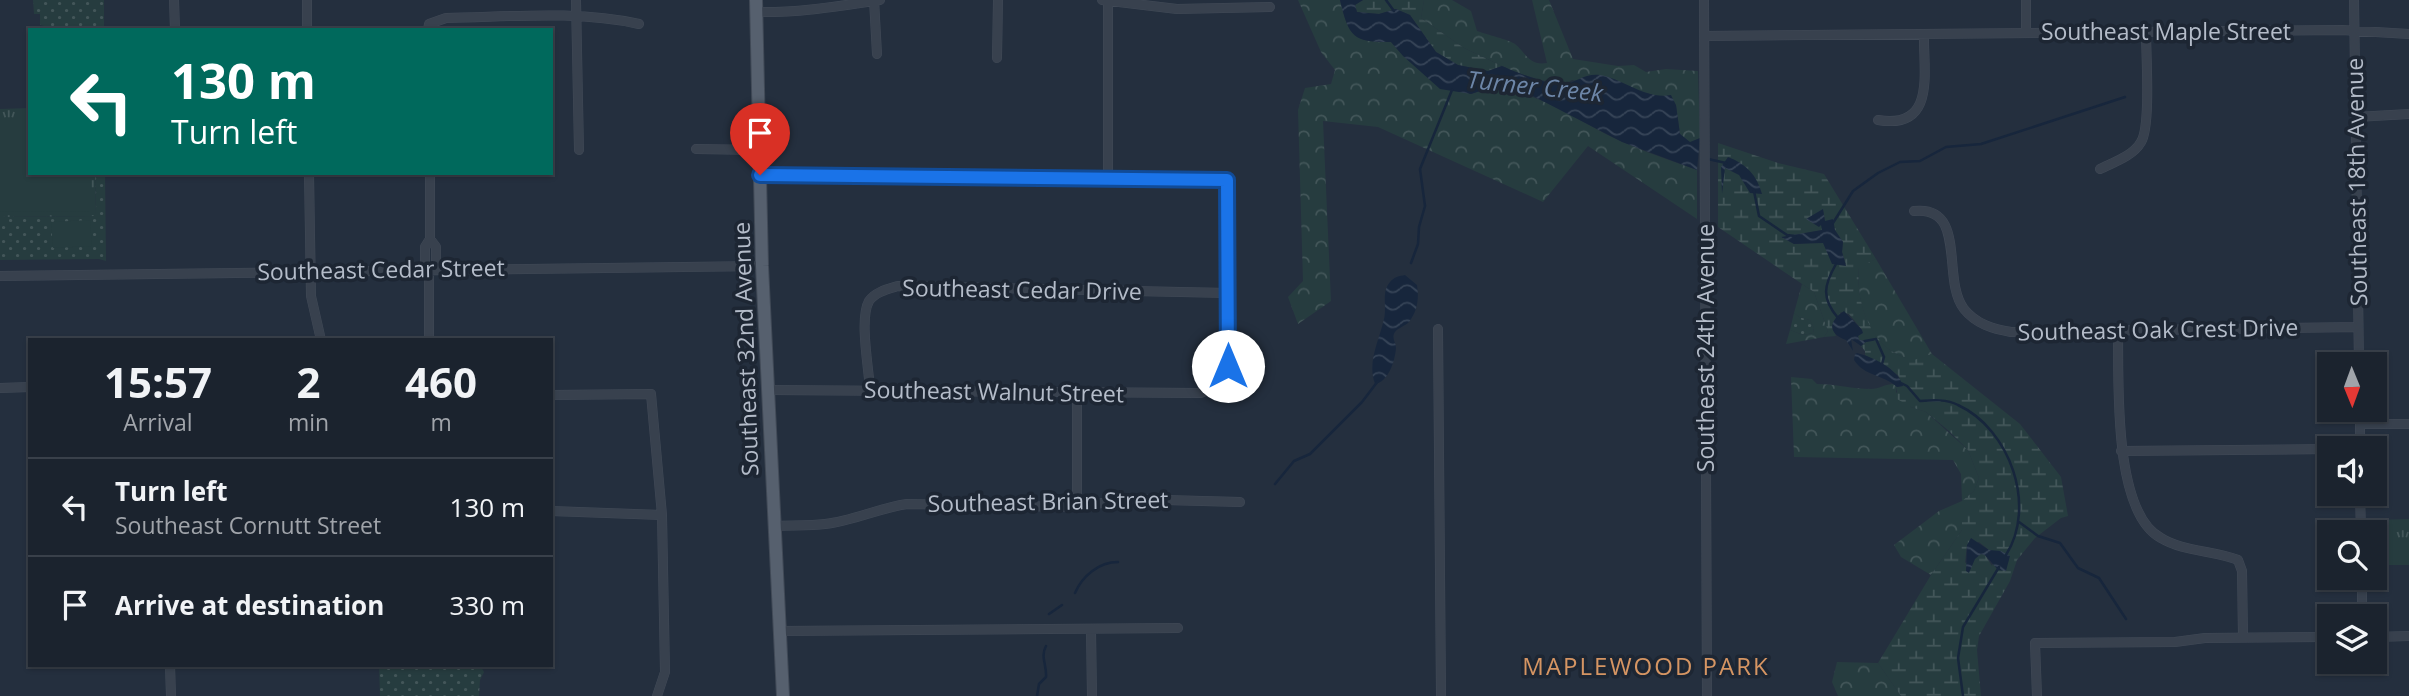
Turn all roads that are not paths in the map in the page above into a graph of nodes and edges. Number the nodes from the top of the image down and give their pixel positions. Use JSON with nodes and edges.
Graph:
{"nodes":[{"id":1,"x":174,"y":0,"type":"edge"},
{"id":2,"x":307,"y":0,"type":"edge"},
{"id":3,"x":576,"y":0,"type":"edge"},
{"id":4,"x":874,"y":0,"type":"edge"},
{"id":5,"x":880,"y":0,"type":"edge"},
{"id":6,"x":998,"y":0,"type":"edge"},
{"id":7,"x":1102,"y":0,"type":"edge"},
{"id":8,"x":1704,"y":0,"type":"edge"},
{"id":9,"x":2025,"y":0,"type":"edge"},
{"id":10,"x":2354,"y":0,"type":"edge"},
{"id":11,"x":1108,"y":1,"type":"edge"},
{"id":12,"x":756,"y":6,"type":"edge"},
{"id":13,"x":1270,"y":7,"type":"dead end"},
{"id":14,"x":575,"y":16,"type":"junction"},
{"id":15,"x":639,"y":24,"type":"dead end"},
{"id":16,"x":429,"y":27,"type":"edge"},
{"id":17,"x":175,"y":28,"type":"edge"},
{"id":18,"x":307,"y":28,"type":"edge"},
{"id":19,"x":2355,"y":31,"type":"junction"},
{"id":20,"x":2146,"y":32,"type":"junction"},
{"id":21,"x":2026,"y":33,"type":"junction"},
{"id":22,"x":1924,"y":34,"type":"junction"},
{"id":23,"x":2409,"y":34,"type":"edge"},
{"id":24,"x":1704,"y":36,"type":"junction"},
{"id":25,"x":877,"y":54,"type":"dead end"},
{"id":26,"x":997,"y":58,"type":"dead end"},
{"id":27,"x":2409,"y":114,"type":"edge"},
{"id":28,"x":2356,"y":117,"type":"junction"},
{"id":29,"x":1878,"y":120,"type":"dead end"},
{"id":30,"x":696,"y":149,"type":"dead end"},
{"id":31,"x":579,"y":150,"type":"dead end"},
{"id":32,"x":760,"y":150,"type":"junction"},
{"id":33,"x":2100,"y":169,"type":"dead end"},
{"id":34,"x":309,"y":175,"type":"edge"},
{"id":35,"x":430,"y":175,"type":"edge"},
{"id":36,"x":760,"y":175,"type":"junction"},
{"id":37,"x":1108,"y":178,"type":"junction"},
{"id":38,"x":1914,"y":211,"type":"dead end"},
{"id":39,"x":762,"y":266,"type":"junction"},
{"id":40,"x":430,"y":269,"type":"junction"},
{"id":41,"x":310,"y":271,"type":"junction"},
{"id":42,"x":0,"y":276,"type":"edge"},
{"id":43,"x":1228,"y":293,"type":"junction"},
{"id":44,"x":2358,"y":327,"type":"junction"},
{"id":45,"x":1438,"y":329,"type":"dead end"},
{"id":46,"x":2118,"y":330,"type":"junction"},
{"id":47,"x":320,"y":338,"type":"edge"},
{"id":48,"x":429,"y":338,"type":"edge"},
{"id":49,"x":2359,"y":352,"type":"edge"},
{"id":50,"x":28,"y":387,"type":"edge"},
{"id":51,"x":0,"y":388,"type":"edge"},
{"id":52,"x":768,"y":390,"type":"junction"},
{"id":53,"x":870,"y":390,"type":"junction"},
{"id":54,"x":1077,"y":393,"type":"junction"},
{"id":55,"x":553,"y":395,"type":"edge"},
{"id":56,"x":2360,"y":424,"type":"joint"},
{"id":57,"x":2409,"y":424,"type":"edge"},
{"id":58,"x":2360,"y":436,"type":"edge"},
{"id":59,"x":2317,"y":449,"type":"edge"},
{"id":60,"x":2121,"y":451,"type":"junction"},
{"id":61,"x":1240,"y":502,"type":"dead end"},
{"id":62,"x":1077,"y":507,"type":"junction"},
{"id":63,"x":553,"y":511,"type":"edge"},
{"id":64,"x":662,"y":515,"type":"junction"},
{"id":65,"x":775,"y":526,"type":"junction"},
{"id":66,"x":1178,"y":628,"type":"dead end"},
{"id":67,"x":1091,"y":630,"type":"junction"},
{"id":68,"x":780,"y":631,"type":"junction"},
{"id":69,"x":2409,"y":636,"type":"edge"},
{"id":70,"x":2243,"y":637,"type":"junction"},
{"id":71,"x":2317,"y":637,"type":"edge"},
{"id":72,"x":2387,"y":637,"type":"edge"},
{"id":73,"x":170,"y":667,"type":"edge"},
{"id":74,"x":171,"y":696,"type":"edge"},
{"id":75,"x":657,"y":696,"type":"edge"},
{"id":76,"x":783,"y":696,"type":"edge"},
{"id":77,"x":1092,"y":696,"type":"edge"},
{"id":78,"x":1441,"y":696,"type":"edge"},
{"id":79,"x":1707,"y":696,"type":"edge"},
{"id":80,"x":2037,"y":696,"type":"edge"}],
"edges":[{"from":1,"to":17,"type":"street"},
{"from":2,"to":18,"type":"street"},
{"from":3,"to":14,"type":"street"},
{"from":4,"to":5,"type":"street"},
{"from":4,"to":12,"type":"street"},
{"from":4,"to":25,"type":"street"},
{"from":6,"to":26,"type":"street"},
{"from":7,"to":11,"type":"street"},
{"from":8,"to":24,"type":"street","name":"Southeast 24th Avenue"},
{"from":9,"to":21,"type":"street"},
{"from":10,"to":19,"type":"street","name":"Southeast 18th Avenue"},
{"from":11,"to":13,"type":"street"},
{"from":11,"to":37,"type":"street"},
{"from":12,"to":32,"type":"main road","name":"Southeast 32nd Avenue"},
{"from":14,"to":15,"type":"street"},
{"from":14,"to":16,"type":"street"},
{"from":14,"to":31,"type":"street"},
{"from":19,"to":20,"type":"street","name":"Southeast Maple Street"},
{"from":19,"to":23,"type":"street","name":"Southeast Maple Street"},
{"from":19,"to":28,"type":"street","name":"Southeast 18th Avenue"},
{"from":20,"to":21,"type":"street","name":"Southeast Maple Street"},
{"from":20,"to":33,"type":"street"},
{"from":21,"to":22,"type":"street","name":"Southeast Maple Street"},
{"from":22,"to":24,"type":"street","name":"Southeast Maple Street"},
{"from":22,"to":29,"type":"street"},
{"from":24,"to":79,"type":"street","name":"Southeast 24th Avenue"},
{"from":27,"to":28,"type":"street"},
{"from":28,"to":44,"type":"street","name":"Southeast 18th Avenue"},
{"from":30,"to":32,"type":"street"},
{"from":32,"to":36,"type":"main road","name":"Southeast 32nd Avenue"},
{"from":34,"to":41,"type":"street"},
{"from":35,"to":40,"type":"street"},
{"from":36,"to":37,"type":"street"},
{"from":36,"to":39,"type":"main road","name":"Southeast 32nd Avenue"},
{"from":37,"to":43,"type":"street"},
{"from":38,"to":46,"type":"street","name":"Southeast Oak Crest Drive"},
{"from":39,"to":40,"type":"street","name":"Southeast Cedar Street"},
{"from":39,"to":52,"type":"main road","name":"Southeast 32nd Avenue"},
{"from":40,"to":41,"type":"street","name":"Southeast Cedar Street"},
{"from":40,"to":48,"type":"street"},
{"from":41,"to":42,"type":"street","name":"Southeast Cedar Street"},
{"from":41,"to":47,"type":"street"},
{"from":43,"to":53,"type":"street","name":"Southeast Cedar Drive"},
{"from":43,"to":54,"type":"street","name":"Southeast Walnut Street"},
{"from":44,"to":46,"type":"street","name":"Southeast Oak Crest Drive"},
{"from":44,"to":49,"type":"street","name":"Southeast 18th Avenue"},
{"from":45,"to":78,"type":"street"},
{"from":46,"to":60,"type":"street"},
{"from":50,"to":51,"type":"street"},
{"from":52,"to":53,"type":"street","name":"Southeast Walnut Street"},
{"from":52,"to":65,"type":"main road","name":"Southeast 32nd Avenue"},
{"from":53,"to":54,"type":"street","name":"Southeast Walnut Street"},
{"from":54,"to":62,"type":"street"},
{"from":55,"to":64,"type":"street"},
{"from":56,"to":57,"type":"street"},
{"from":56,"to":58,"type":"street"},
{"from":59,"to":60,"type":"street"},
{"from":60,"to":70,"type":"street"},
{"from":61,"to":62,"type":"street","name":"Southeast Brian Street"},
{"from":62,"to":65,"type":"street","name":"Southeast Brian Street"},
{"from":63,"to":64,"type":"street"},
{"from":64,"to":75,"type":"street"},
{"from":65,"to":68,"type":"main road","name":"Southeast 32nd Avenue"},
{"from":66,"to":67,"type":"street"},
{"from":67,"to":68,"type":"street"},
{"from":67,"to":77,"type":"street"},
{"from":68,"to":76,"type":"main road","name":"Southeast 32nd Avenue"},
{"from":69,"to":72,"type":"street"},
{"from":70,"to":71,"type":"street"},
{"from":70,"to":80,"type":"street"},
{"from":73,"to":74,"type":"street"}]}
